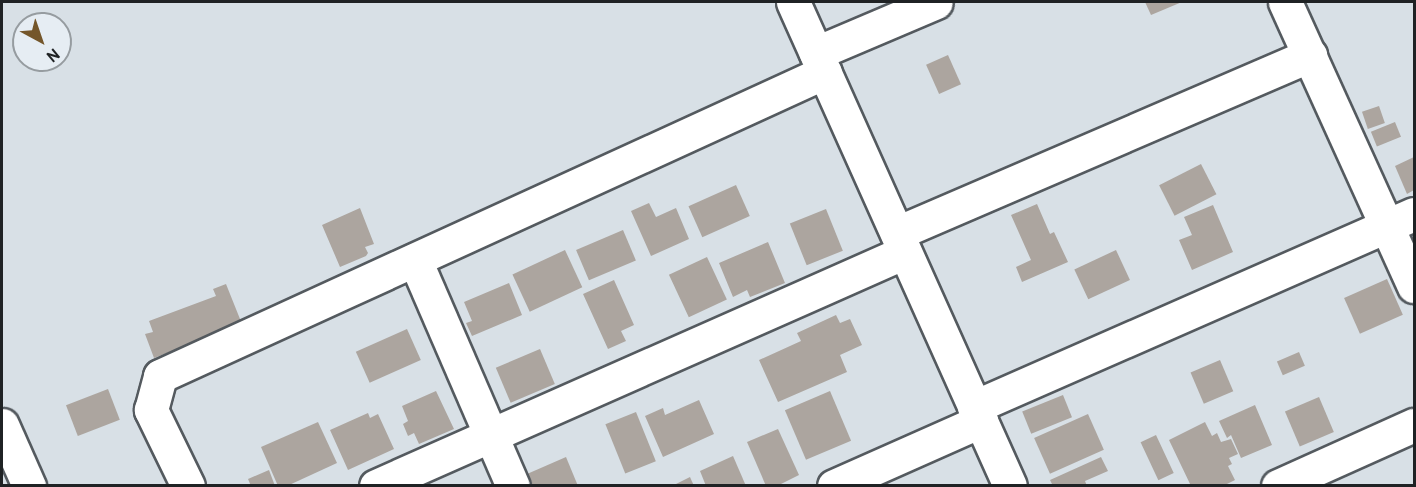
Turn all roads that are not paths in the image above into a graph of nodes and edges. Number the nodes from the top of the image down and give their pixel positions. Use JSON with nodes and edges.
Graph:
{"nodes":[{"id":1,"x":793,"y":2,"type":"edge"},
{"id":2,"x":936,"y":2,"type":"edge"},
{"id":3,"x":1285,"y":2,"type":"edge"},
{"id":4,"x":1310,"y":55,"type":"junction"},
{"id":5,"x":820,"y":62,"type":"junction"},
{"id":6,"x":1401,"y":220,"type":"edge"},
{"id":7,"x":901,"y":242,"type":"junction"},
{"id":8,"x":415,"y":260,"type":"junction"},
{"id":9,"x":1414,"y":286,"type":"edge"},
{"id":10,"x":978,"y":414,"type":"junction"},
{"id":11,"x":2,"y":425,"type":"edge"},
{"id":12,"x":1414,"y":426,"type":"edge"},
{"id":13,"x":491,"y":435,"type":"junction"},
{"id":14,"x":29,"y":486,"type":"edge"},
{"id":15,"x":188,"y":486,"type":"edge"},
{"id":16,"x":376,"y":486,"type":"edge"},
{"id":17,"x":513,"y":486,"type":"edge"},
{"id":18,"x":834,"y":486,"type":"edge"},
{"id":19,"x":1010,"y":486,"type":"edge"},
{"id":20,"x":1278,"y":486,"type":"edge"}],
"edges":[{"from":1,"to":5,"type":"street"},
{"from":2,"to":5,"type":"street"},
{"from":3,"to":4,"type":"street"},
{"from":4,"to":6,"type":"street"},
{"from":4,"to":7,"type":"street"},
{"from":5,"to":7,"type":"street"},
{"from":5,"to":8,"type":"street"},
{"from":6,"to":9,"type":"street"},
{"from":6,"to":10,"type":"street"},
{"from":7,"to":10,"type":"street"},
{"from":7,"to":13,"type":"street"},
{"from":8,"to":13,"type":"street"},
{"from":8,"to":15,"type":"street"},
{"from":10,"to":18,"type":"street"},
{"from":10,"to":19,"type":"street"},
{"from":11,"to":14,"type":"street"},
{"from":12,"to":20,"type":"street"},
{"from":13,"to":16,"type":"street"},
{"from":13,"to":17,"type":"street"}]}
